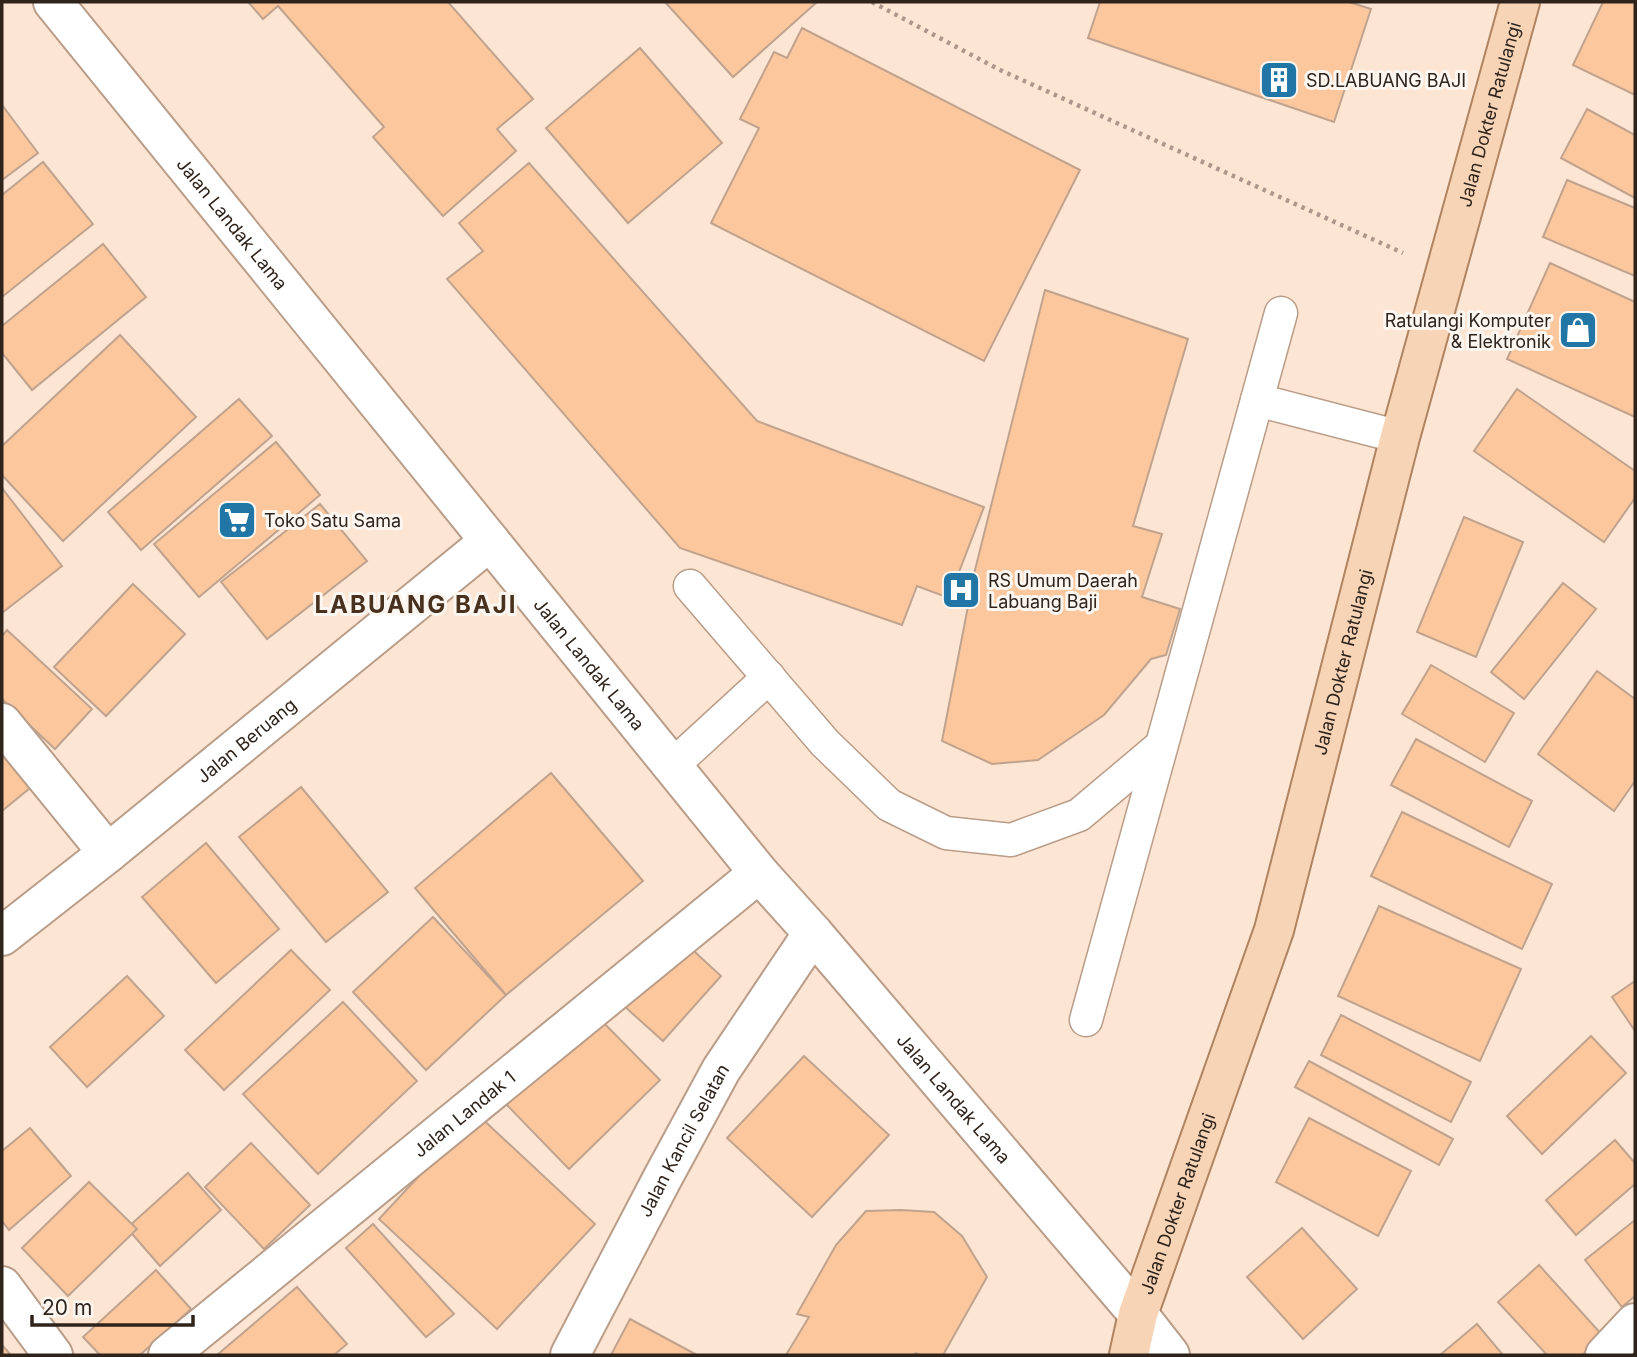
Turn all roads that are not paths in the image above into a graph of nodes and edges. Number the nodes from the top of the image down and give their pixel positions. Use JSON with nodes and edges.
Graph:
{"nodes":[{"id":1,"x":53,"y":2,"type":"edge"},
{"id":2,"x":1520,"y":2,"type":"edge"},
{"id":3,"x":1281,"y":313,"type":"dead end"},
{"id":4,"x":1257,"y":400,"type":"junction"},
{"id":5,"x":1400,"y":437,"type":"junction"},
{"id":6,"x":490,"y":541,"type":"junction"},
{"id":7,"x":690,"y":586,"type":"dead end"},
{"id":8,"x":769,"y":677,"type":"junction"},
{"id":9,"x":2,"y":723,"type":"edge"},
{"id":10,"x":1161,"y":746,"type":"junction"},
{"id":11,"x":672,"y":766,"type":"junction"},
{"id":12,"x":108,"y":853,"type":"junction"},
{"id":13,"x":759,"y":873,"type":"junction"},
{"id":14,"x":813,"y":933,"type":"junction"},
{"id":15,"x":2,"y":936,"type":"edge"},
{"id":16,"x":1086,"y":1020,"type":"dead end"},
{"id":17,"x":2,"y":1286,"type":"edge"},
{"id":18,"x":1138,"y":1314,"type":"junction"},
{"id":19,"x":1635,"y":1323,"type":"edge"},
{"id":20,"x":53,"y":1355,"type":"edge"},
{"id":21,"x":168,"y":1355,"type":"edge"},
{"id":22,"x":570,"y":1355,"type":"edge"},
{"id":23,"x":1129,"y":1355,"type":"edge"},
{"id":24,"x":1170,"y":1355,"type":"edge"},
{"id":25,"x":1605,"y":1355,"type":"edge"}],
"edges":[{"from":1,"to":6,"type":"street","name":"Jalan Landak Lama"},
{"from":2,"to":5,"type":"main road","name":"Jalan Dokter Ratulangi"},
{"from":3,"to":4,"type":"lane"},
{"from":4,"to":5,"type":"lane"},
{"from":4,"to":10,"type":"lane"},
{"from":5,"to":18,"type":"main road","name":"Jalan Dokter Ratulangi"},
{"from":6,"to":11,"type":"street","name":"Jalan Landak Lama"},
{"from":6,"to":12,"type":"street","name":"Jalan Beruang"},
{"from":7,"to":8,"type":"lane"},
{"from":8,"to":10,"type":"lane"},
{"from":8,"to":11,"type":"lane"},
{"from":9,"to":12,"type":"street"},
{"from":10,"to":16,"type":"lane"},
{"from":11,"to":13,"type":"street","name":"Jalan Landak Lama"},
{"from":12,"to":15,"type":"street","name":"Jalan Beruang"},
{"from":13,"to":14,"type":"street","name":"Jalan Landak Lama"},
{"from":13,"to":21,"type":"street","name":"Jalan Landak 1"},
{"from":14,"to":18,"type":"street","name":"Jalan Landak Lama"},
{"from":14,"to":22,"type":"street","name":"Jalan Kancil Selatan"},
{"from":17,"to":20,"type":"street"},
{"from":18,"to":23,"type":"main road","name":"Jalan Dokter Ratulangi"},
{"from":18,"to":24,"type":"street","name":"Jalan Landak Lama"},
{"from":19,"to":25,"type":"street"}]}
